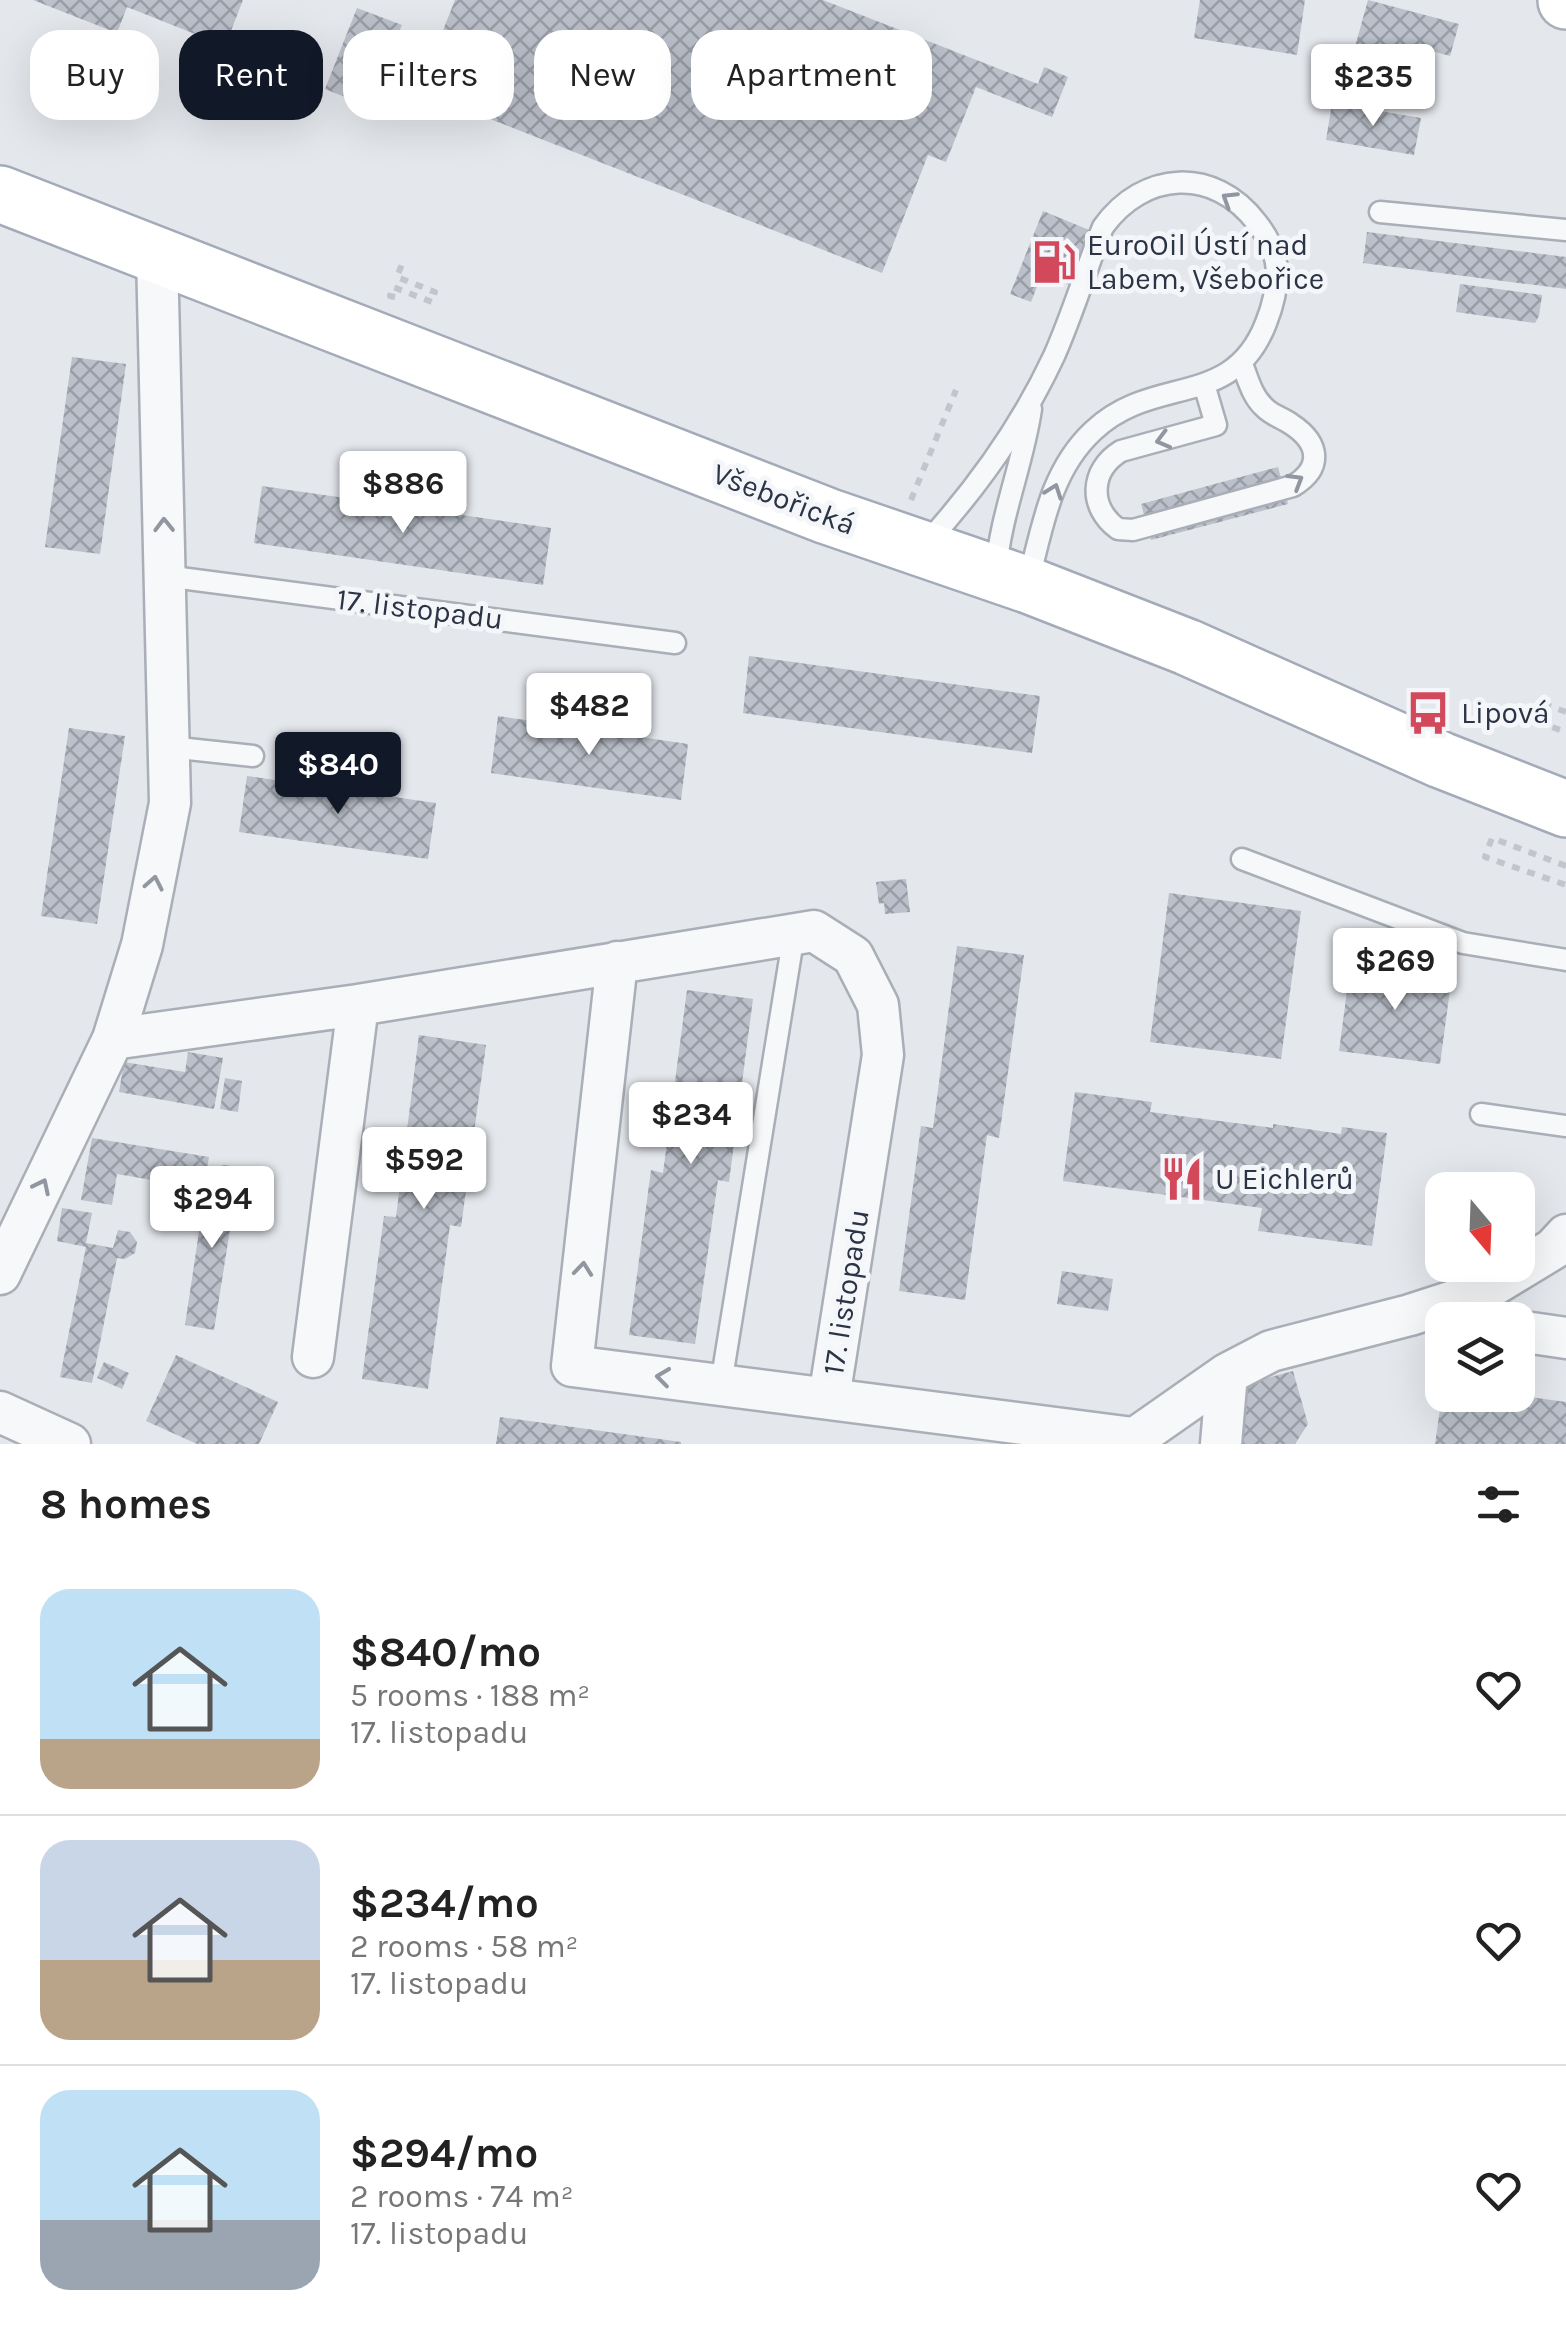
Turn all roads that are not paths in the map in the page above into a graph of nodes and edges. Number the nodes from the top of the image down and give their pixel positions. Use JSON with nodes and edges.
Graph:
{"nodes":[{"id":1,"x":0,"y":194,"type":"edge"},
{"id":2,"x":1380,"y":212,"type":"dead end"},
{"id":3,"x":1566,"y":230,"type":"edge"},
{"id":4,"x":157,"y":255,"type":"junction"},
{"id":5,"x":1242,"y":364,"type":"junction"},
{"id":6,"x":1204,"y":384,"type":"junction"},
{"id":7,"x":1033,"y":397,"type":"junction"},
{"id":8,"x":916,"y":526,"type":"junction"},
{"id":9,"x":165,"y":576,"type":"junction"},
{"id":10,"x":1012,"y":580,"type":"junction"},
{"id":11,"x":675,"y":642,"type":"dead end"},
{"id":12,"x":169,"y":747,"type":"junction"},
{"id":13,"x":253,"y":756,"type":"dead end"},
{"id":14,"x":1566,"y":808,"type":"edge"},
{"id":15,"x":1242,"y":858,"type":"dead end"},
{"id":16,"x":794,"y":934,"type":"junction"},
{"id":17,"x":1566,"y":960,"type":"edge"},
{"id":18,"x":616,"y":962,"type":"junction"},
{"id":19,"x":358,"y":1005,"type":"junction"},
{"id":20,"x":113,"y":1039,"type":"junction"},
{"id":21,"x":1481,"y":1114,"type":"dead end"},
{"id":22,"x":1566,"y":1126,"type":"edge"},
{"id":23,"x":1566,"y":1235,"type":"edge"},
{"id":24,"x":0,"y":1274,"type":"edge"},
{"id":25,"x":1460,"y":1302,"type":"edge"},
{"id":26,"x":1425,"y":1318,"type":"edge"},
{"id":27,"x":1535,"y":1333,"type":"edge"},
{"id":28,"x":1566,"y":1338,"type":"edge"},
{"id":29,"x":313,"y":1356,"type":"dead end"},
{"id":30,"x":1227,"y":1374,"type":"junction"},
{"id":31,"x":722,"y":1384,"type":"junction"},
{"id":32,"x":829,"y":1398,"type":"junction"},
{"id":33,"x":0,"y":1412,"type":"edge"},
{"id":34,"x":1130,"y":1441,"type":"edge"},
{"id":35,"x":70,"y":1444,"type":"edge"},
{"id":36,"x":1221,"y":1444,"type":"edge"}],
"edges":[{"from":1,"to":4,"type":"main road","name":"Všebořická"},
{"from":2,"to":3,"type":"lane"},
{"from":4,"to":8,"type":"main road","name":"Všebořická"},
{"from":9,"to":4,"type":"street","one_way":true},
{"from":5,"to":6,"type":"lane"},
{"from":6,"to":5,"type":"lane","one_way":true},
{"from":5,"to":7,"type":"lane","one_way":true},
{"from":10,"to":6,"type":"lane","one_way":true},
{"from":7,"to":8,"type":"lane"},
{"from":7,"to":10,"type":"lane"},
{"from":8,"to":10,"type":"main road","name":"Všebořická"},
{"from":9,"to":11,"type":"lane","name":"17. listopadu"},
{"from":9,"to":12,"type":"street"},
{"from":10,"to":14,"type":"main road","name":"Všebořická"},
{"from":12,"to":13,"type":"lane"},
{"from":20,"to":12,"type":"street","one_way":true},
{"from":15,"to":17,"type":"lane"},
{"from":16,"to":18,"type":"street","name":"17. listopadu"},
{"from":16,"to":31,"type":"lane"},
{"from":16,"to":32,"type":"street","name":"17. listopadu"},
{"from":18,"to":19,"type":"street","name":"17. listopadu"},
{"from":31,"to":18,"type":"street","name":"17. listopadu","one_way":true},
{"from":19,"to":20,"type":"street","name":"17. listopadu"},
{"from":19,"to":29,"type":"street"},
{"from":24,"to":20,"type":"street","one_way":true},
{"from":21,"to":22,"type":"lane"},
{"from":23,"to":25,"type":"street"},
{"from":26,"to":30,"type":"street"},
{"from":27,"to":28,"type":"street"},
{"from":30,"to":34,"type":"street"},
{"from":30,"to":36,"type":"street"},
{"from":31,"to":32,"type":"street","name":"17. listopadu"},
{"from":32,"to":34,"type":"street"},
{"from":33,"to":35,"type":"street"}]}
